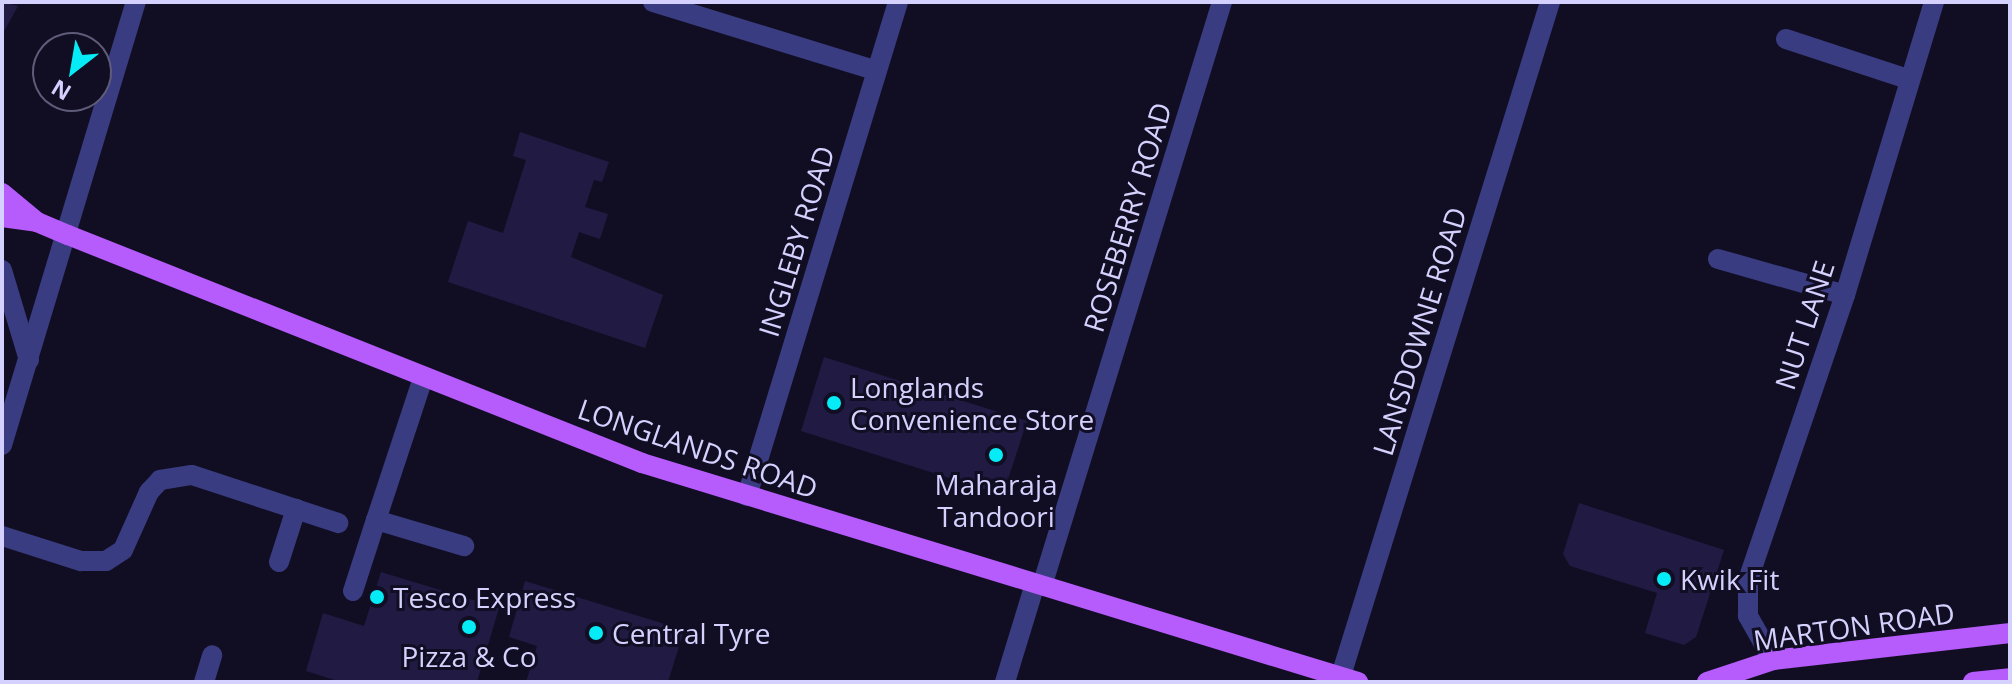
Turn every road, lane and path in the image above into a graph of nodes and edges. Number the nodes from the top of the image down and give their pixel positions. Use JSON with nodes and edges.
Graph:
{"nodes":[{"id":1,"x":136,"y":2,"type":"edge"},
{"id":2,"x":653,"y":2,"type":"edge"},
{"id":3,"x":898,"y":2,"type":"edge"},
{"id":4,"x":1222,"y":2,"type":"edge"},
{"id":5,"x":1550,"y":2,"type":"edge"},
{"id":6,"x":1934,"y":2,"type":"edge"},
{"id":7,"x":1786,"y":39,"type":"dead end"},
{"id":8,"x":877,"y":71,"type":"junction"},
{"id":9,"x":1908,"y":79,"type":"junction"},
{"id":10,"x":2,"y":193,"type":"edge"},
{"id":11,"x":2,"y":217,"type":"edge"},
{"id":12,"x":37,"y":222,"type":"junction"},
{"id":13,"x":68,"y":235,"type":"junction"},
{"id":14,"x":1718,"y":259,"type":"dead end"},
{"id":15,"x":2,"y":270,"type":"edge"},
{"id":16,"x":1845,"y":295,"type":"junction"},
{"id":17,"x":29,"y":360,"type":"junction"},
{"id":18,"x":423,"y":378,"type":"junction"},
{"id":19,"x":2,"y":445,"type":"edge"},
{"id":20,"x":747,"y":496,"type":"junction"},
{"id":21,"x":296,"y":509,"type":"junction"},
{"id":22,"x":376,"y":520,"type":"junction"},
{"id":23,"x":338,"y":523,"type":"dead end"},
{"id":24,"x":2,"y":536,"type":"edge"},
{"id":25,"x":464,"y":546,"type":"dead end"},
{"id":26,"x":279,"y":562,"type":"dead end"},
{"id":27,"x":1038,"y":585,"type":"junction"},
{"id":28,"x":353,"y":591,"type":"dead end"},
{"id":29,"x":2010,"y":633,"type":"edge"},
{"id":30,"x":212,"y":655,"type":"dead end"},
{"id":31,"x":1773,"y":660,"type":"junction"},
{"id":32,"x":2010,"y":678,"type":"edge"},
{"id":33,"x":1346,"y":680,"type":"edge"},
{"id":34,"x":204,"y":682,"type":"edge"},
{"id":35,"x":1005,"y":682,"type":"edge"},
{"id":36,"x":1707,"y":682,"type":"edge"},
{"id":37,"x":1973,"y":682,"type":"edge"}],
"edges":[{"from":1,"to":13,"type":"street"},
{"from":2,"to":8,"type":"street"},
{"from":3,"to":8,"type":"street","name":"INGLEBY ROAD"},
{"from":4,"to":27,"type":"street","name":"ROSEBERRY ROAD"},
{"from":5,"to":33,"type":"street","name":"LANSDOWNE ROAD"},
{"from":6,"to":9,"type":"street","name":"NUT LANE"},
{"from":7,"to":9,"type":"street"},
{"from":8,"to":20,"type":"street","name":"INGLEBY ROAD"},
{"from":9,"to":16,"type":"street","name":"NUT LANE"},
{"from":10,"to":12,"type":"main road","name":"LONGLANDS ROAD"},
{"from":11,"to":12,"type":"main road","name":"LONGLANDS ROAD"},
{"from":12,"to":13,"type":"main road","name":"LONGLANDS ROAD"},
{"from":13,"to":17,"type":"street"},
{"from":13,"to":18,"type":"main road","name":"LONGLANDS ROAD"},
{"from":14,"to":16,"type":"street"},
{"from":15,"to":17,"type":"street"},
{"from":16,"to":31,"type":"street","name":"NUT LANE"},
{"from":17,"to":19,"type":"street"},
{"from":18,"to":20,"type":"main road","name":"LONGLANDS ROAD"},
{"from":18,"to":22,"type":"street"},
{"from":20,"to":27,"type":"main road","name":"LONGLANDS ROAD"},
{"from":21,"to":23,"type":"street"},
{"from":21,"to":24,"type":"street"},
{"from":21,"to":26,"type":"street"},
{"from":22,"to":25,"type":"street"},
{"from":22,"to":28,"type":"street"},
{"from":27,"to":33,"type":"main road","name":"LONGLANDS ROAD"},
{"from":27,"to":35,"type":"street","name":"ROSEBERRY ROAD"},
{"from":29,"to":31,"type":"main road","name":"MARTON ROAD"},
{"from":30,"to":34,"type":"street"},
{"from":31,"to":36,"type":"main road","name":"MARTON ROAD"},
{"from":32,"to":37,"type":"main road"}]}
